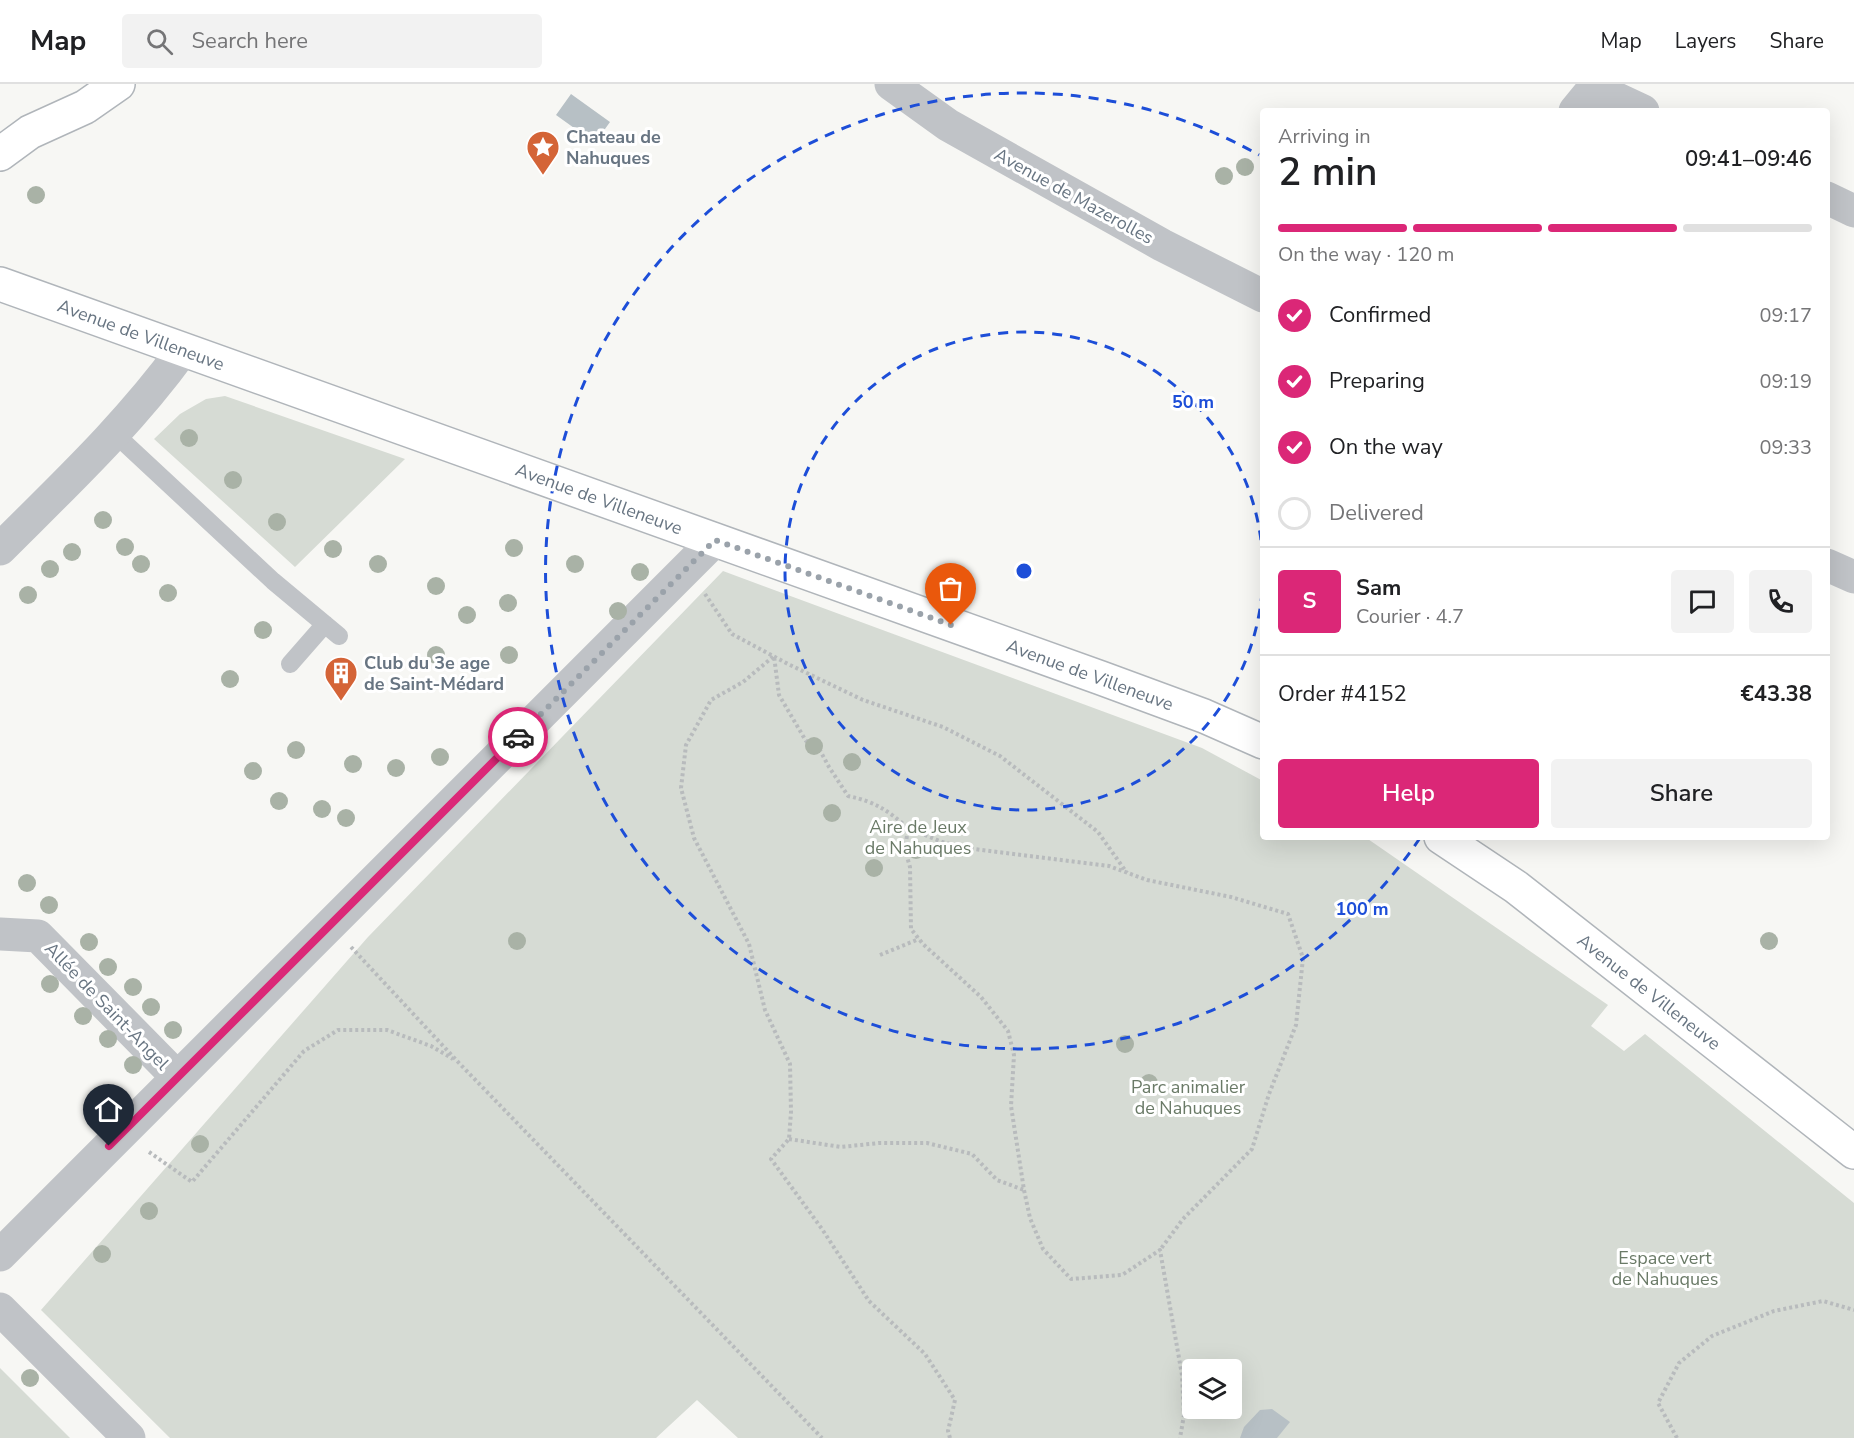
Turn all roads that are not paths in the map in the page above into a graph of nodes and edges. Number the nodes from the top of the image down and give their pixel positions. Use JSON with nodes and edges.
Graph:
{"nodes":[{"id":1,"x":118,"y":84,"type":"edge"},
{"id":2,"x":891,"y":84,"type":"edge"},
{"id":3,"x":1588,"y":94,"type":"edge"},
{"id":4,"x":1633,"y":108,"type":"edge"},
{"id":5,"x":0,"y":154,"type":"edge"},
{"id":6,"x":1830,"y":199,"type":"edge"},
{"id":7,"x":1854,"y":211,"type":"edge"},
{"id":8,"x":0,"y":284,"type":"edge"},
{"id":9,"x":1260,"y":294,"type":"edge"},
{"id":10,"x":182,"y":351,"type":"junction"},
{"id":11,"x":115,"y":434,"type":"junction"},
{"id":12,"x":715,"y":540,"type":"junction"},
{"id":13,"x":0,"y":549,"type":"edge"},
{"id":14,"x":1830,"y":566,"type":"edge"},
{"id":15,"x":1854,"y":577,"type":"edge"},
{"id":16,"x":325,"y":624,"type":"junction"},
{"id":17,"x":339,"y":636,"type":"dead end"},
{"id":18,"x":290,"y":664,"type":"dead end"},
{"id":19,"x":1260,"y":741,"type":"edge"},
{"id":20,"x":1446,"y":840,"type":"edge"},
{"id":21,"x":0,"y":934,"type":"edge"},
{"id":22,"x":177,"y":1077,"type":"junction"},
{"id":23,"x":1854,"y":1152,"type":"edge"},
{"id":24,"x":0,"y":1255,"type":"edge"},
{"id":25,"x":0,"y":1309,"type":"edge"},
{"id":26,"x":129,"y":1438,"type":"edge"}],
"edges":[{"from":1,"to":5,"type":"main road"},
{"from":2,"to":9,"type":"street","name":"Avenue de Mazerolles"},
{"from":3,"to":4,"type":"street"},
{"from":6,"to":7,"type":"street"},
{"from":8,"to":10,"type":"main road","name":"Avenue de Villeneuve"},
{"from":10,"to":11,"type":"street"},
{"from":10,"to":12,"type":"main road","name":"Avenue de Villeneuve"},
{"from":11,"to":13,"type":"street"},
{"from":11,"to":16,"type":"lane"},
{"from":12,"to":19,"type":"main road","name":"Avenue de Villeneuve"},
{"from":12,"to":22,"type":"street","name":"Allée de Saint-Angel"},
{"from":14,"to":15,"type":"street"},
{"from":16,"to":17,"type":"lane"},
{"from":16,"to":18,"type":"lane"},
{"from":20,"to":23,"type":"main road","name":"Avenue de Villeneuve"},
{"from":21,"to":22,"type":"street","name":"Allée de Saint-Angel"},
{"from":22,"to":24,"type":"street","name":"Allée de Saint-Angel"},
{"from":25,"to":26,"type":"street"}]}
